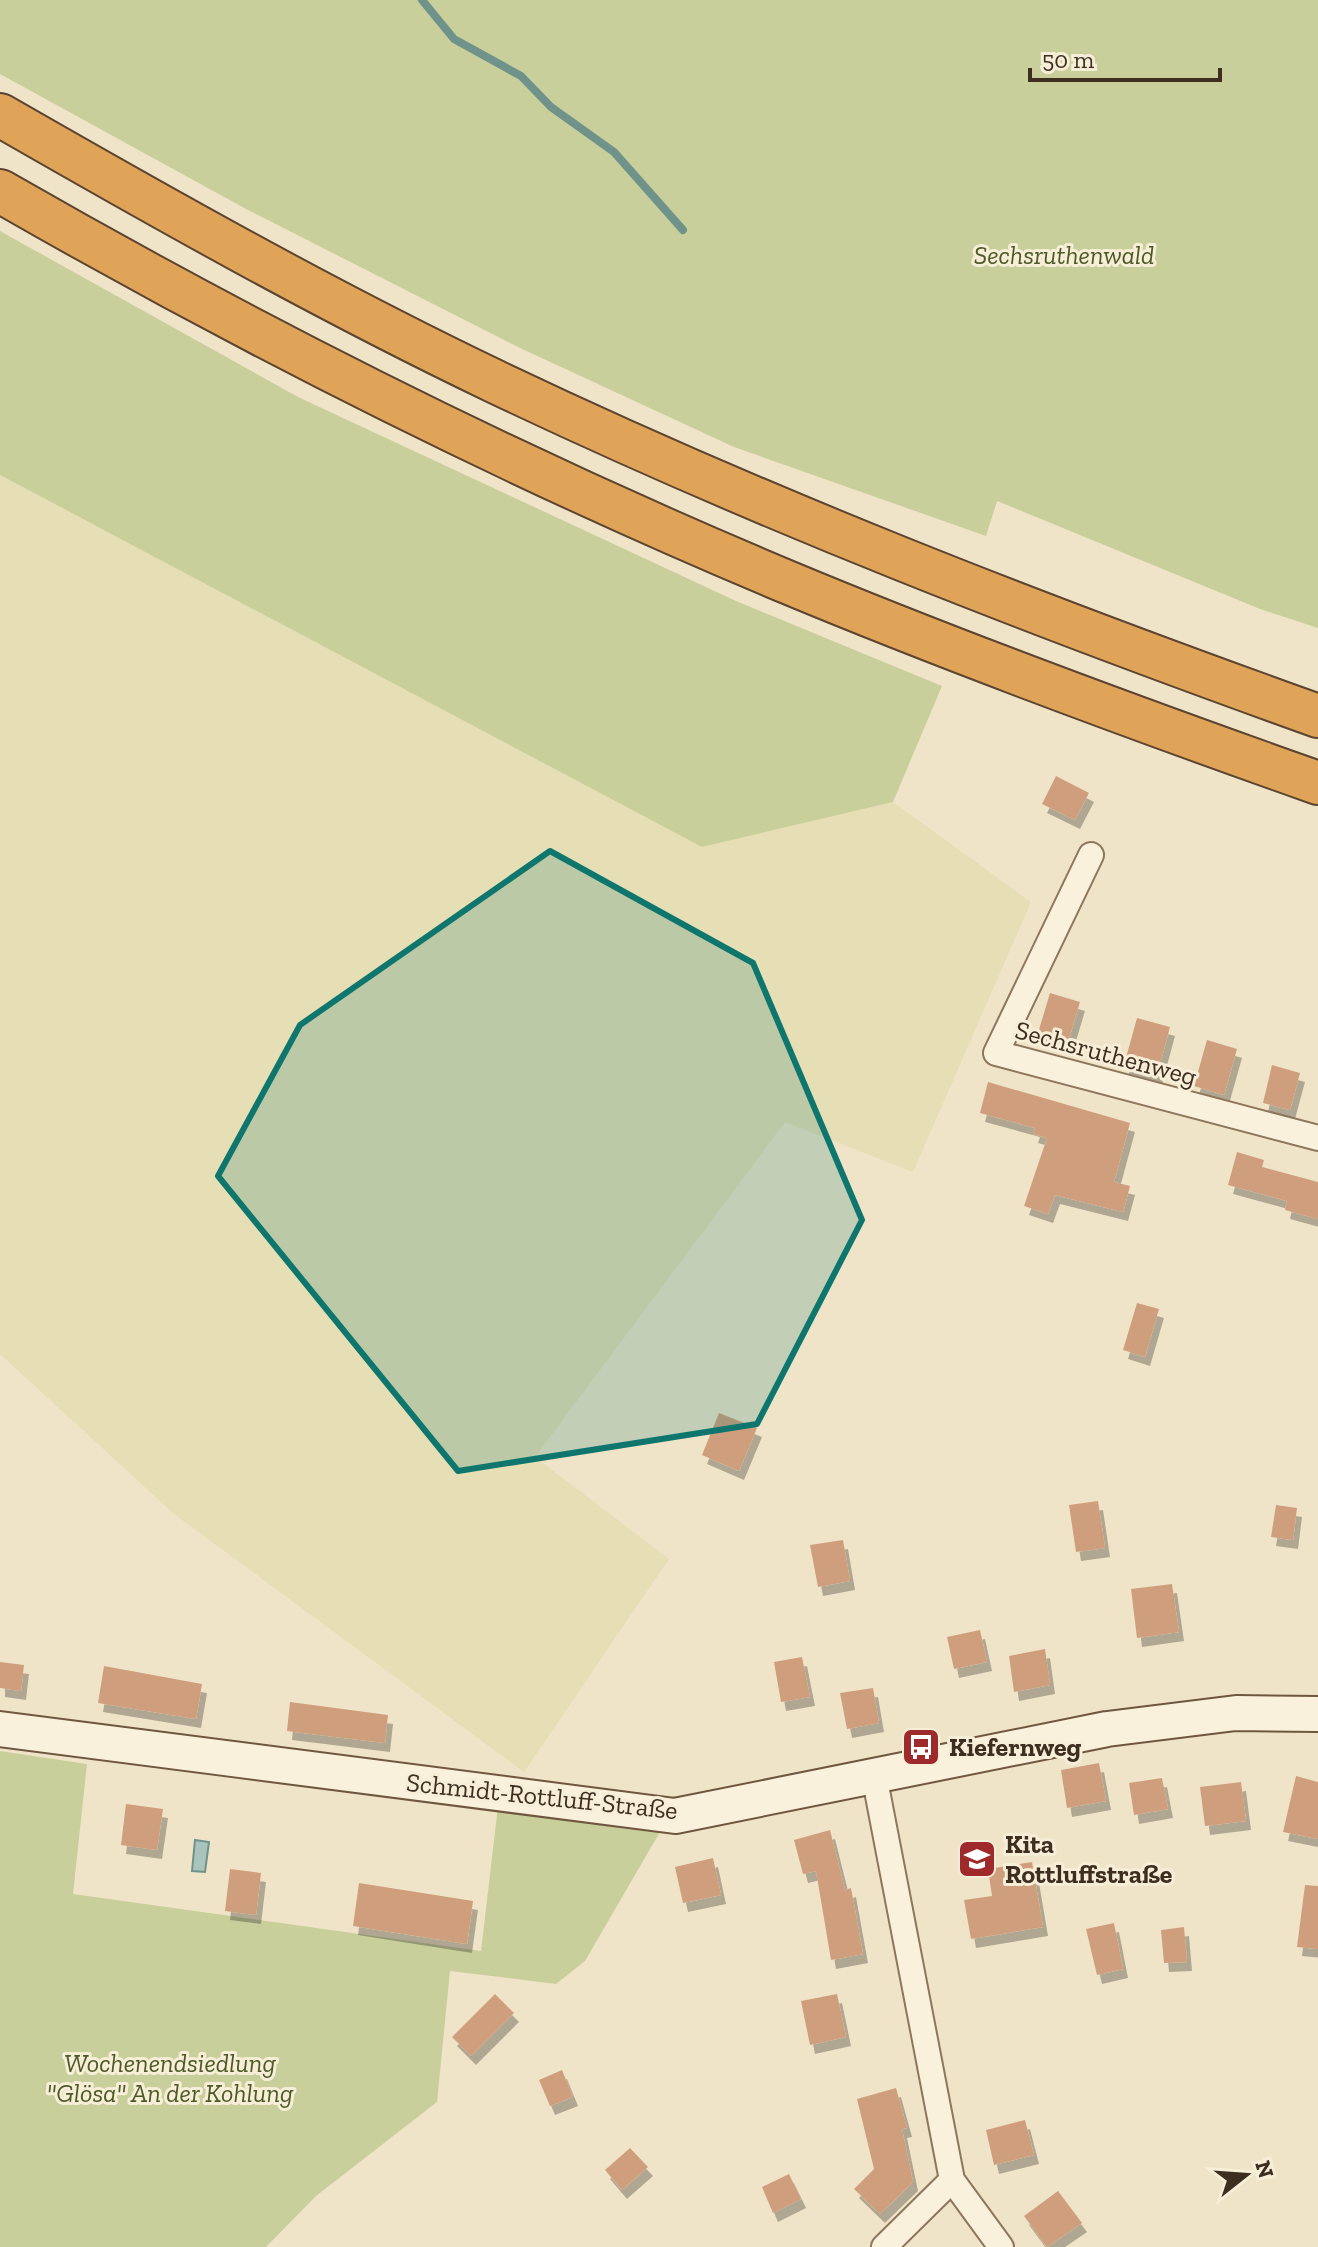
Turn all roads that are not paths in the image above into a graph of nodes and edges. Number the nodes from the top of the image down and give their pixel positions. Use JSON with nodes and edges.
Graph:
{"nodes":[{"id":1,"x":0,"y":115,"type":"edge"},
{"id":2,"x":0,"y":191,"type":"edge"},
{"id":3,"x":1318,"y":716,"type":"edge"},
{"id":4,"x":1318,"y":783,"type":"edge"},
{"id":5,"x":1091,"y":855,"type":"dead end"},
{"id":6,"x":1318,"y":1138,"type":"edge"},
{"id":7,"x":1318,"y":1714,"type":"edge"},
{"id":8,"x":0,"y":1729,"type":"edge"},
{"id":9,"x":874,"y":1775,"type":"junction"},
{"id":10,"x":952,"y":2180,"type":"junction"},
{"id":11,"x":884,"y":2247,"type":"edge"},
{"id":12,"x":1001,"y":2247,"type":"edge"}],
"edges":[{"from":1,"to":3,"type":"highway"},
{"from":2,"to":4,"type":"highway"},
{"from":5,"to":6,"type":"street","name":"Sechsruthenweg"},
{"from":7,"to":9,"type":"street","name":"Schmidt-Rottluff-Straße"},
{"from":8,"to":9,"type":"street","name":"Schmidt-Rottluff-Straße"},
{"from":9,"to":10,"type":"street"},
{"from":10,"to":11,"type":"street"},
{"from":10,"to":12,"type":"street"}]}
